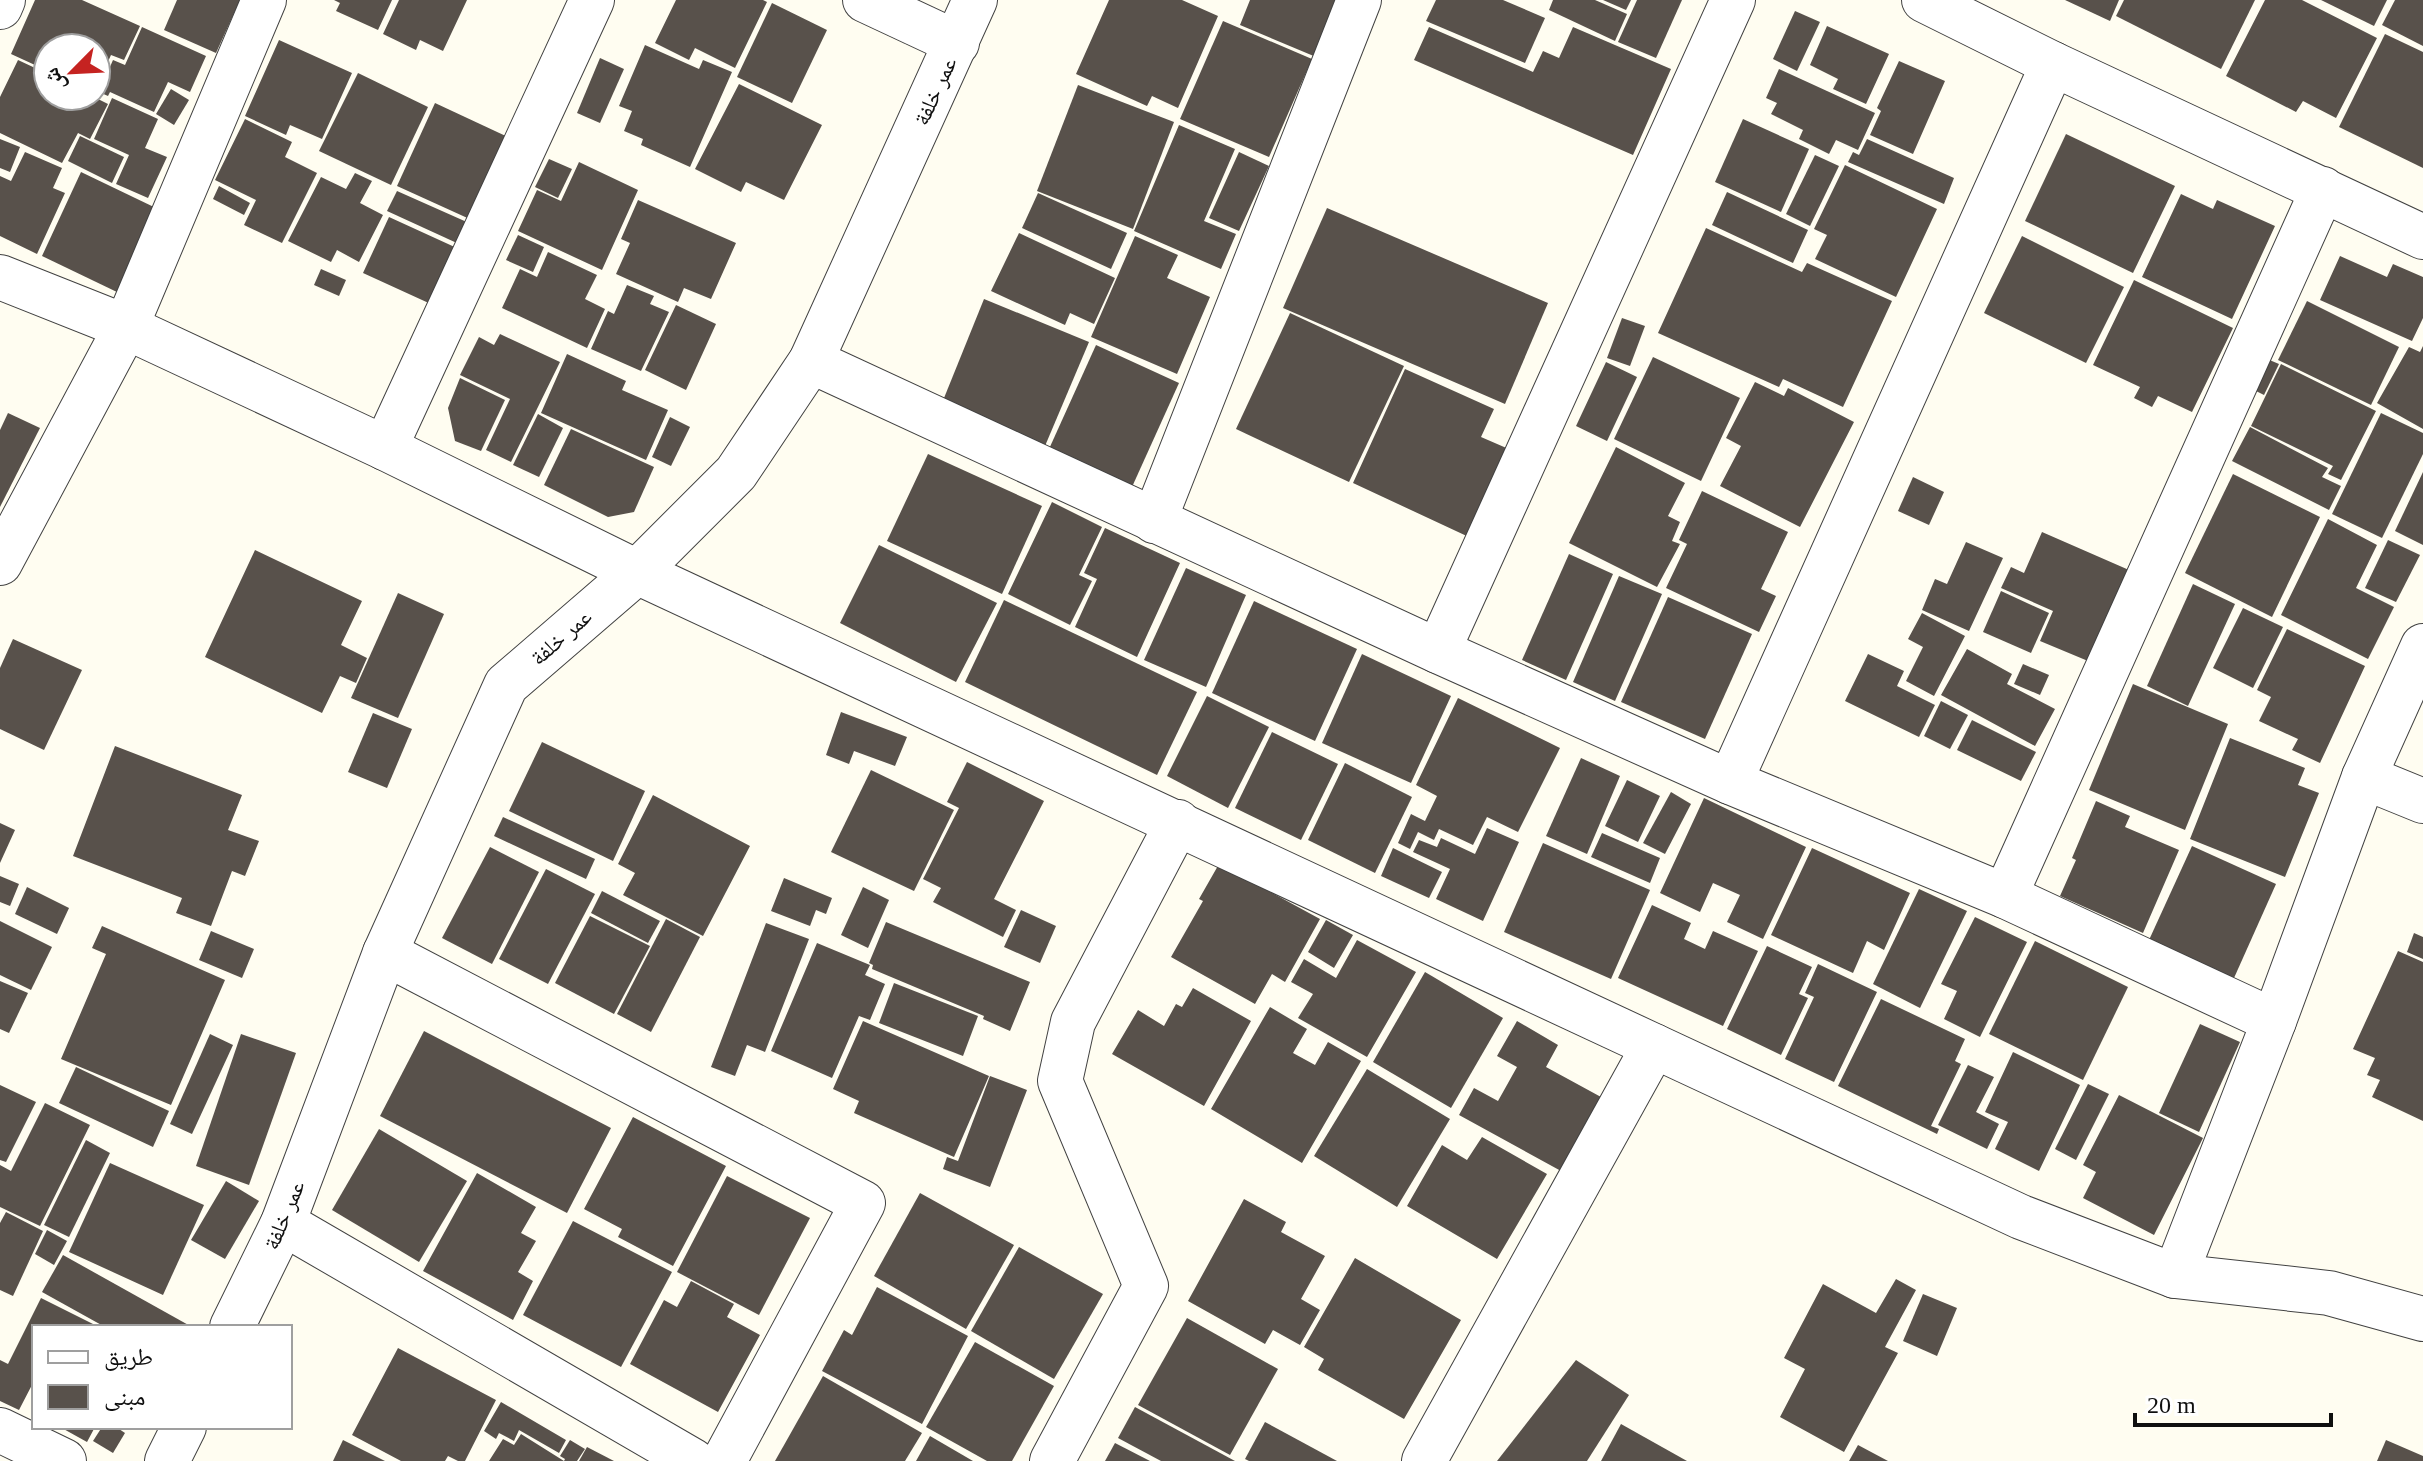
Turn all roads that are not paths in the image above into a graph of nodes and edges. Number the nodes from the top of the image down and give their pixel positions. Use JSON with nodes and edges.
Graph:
{"nodes":[{"id":1,"x":3,"y":0,"type":"edge"},
{"id":2,"x":264,"y":0,"type":"edge"},
{"id":3,"x":592,"y":0,"type":"edge"},
{"id":4,"x":865,"y":0,"type":"edge"},
{"id":5,"x":975,"y":0,"type":"edge"},
{"id":6,"x":1359,"y":0,"type":"edge"},
{"id":7,"x":1733,"y":0,"type":"edge"},
{"id":8,"x":1924,"y":0,"type":"edge"},
{"id":9,"x":0,"y":7,"type":"edge"},
{"id":10,"x":957,"y":43,"type":"junction"},
{"id":11,"x":2053,"y":64,"type":"junction"},
{"id":12,"x":2323,"y":189,"type":"junction"},
{"id":13,"x":2423,"y":237,"type":"edge"},
{"id":14,"x":0,"y":277,"type":"edge"},
{"id":15,"x":126,"y":327,"type":"junction"},
{"id":16,"x":811,"y":361,"type":"junction"},
{"id":17,"x":385,"y":448,"type":"junction"},
{"id":18,"x":1154,"y":521,"type":"junction"},
{"id":19,"x":0,"y":563,"type":"edge"},
{"id":20,"x":637,"y":572,"type":"junction"},
{"id":21,"x":2423,"y":646,"type":"edge"},
{"id":22,"x":1438,"y":651,"type":"junction"},
{"id":23,"x":2364,"y":777,"type":"junction"},
{"id":24,"x":1730,"y":782,"type":"junction"},
{"id":25,"x":2423,"y":801,"type":"edge"},
{"id":26,"x":1178,"y":822,"type":"junction"},
{"id":27,"x":2005,"y":896,"type":"junction"},
{"id":28,"x":385,"y":953,"type":"junction"},
{"id":29,"x":2274,"y":1021,"type":"junction"},
{"id":30,"x":1654,"y":1046,"type":"junction"},
{"id":31,"x":283,"y":1223,"type":"junction"},
{"id":32,"x":2175,"y":1276,"type":"junction"},
{"id":33,"x":2423,"y":1319,"type":"edge"},
{"id":34,"x":233,"y":1325,"type":"edge"},
{"id":35,"x":183,"y":1429,"type":"edge"},
{"id":36,"x":0,"y":1430,"type":"edge"},
{"id":37,"x":64,"y":1461,"type":"edge"},
{"id":38,"x":167,"y":1461,"type":"edge"},
{"id":39,"x":693,"y":1461,"type":"edge"},
{"id":40,"x":724,"y":1461,"type":"edge"},
{"id":41,"x":1052,"y":1461,"type":"edge"},
{"id":42,"x":1424,"y":1461,"type":"edge"}],
"edges":[{"from":1,"to":9,"type":"street"},
{"from":2,"to":15,"type":"street"},
{"from":3,"to":17,"type":"street"},
{"from":4,"to":10,"type":"street"},
{"from":5,"to":10,"type":"street","name":"عمر خلفة"},
{"from":6,"to":18,"type":"street"},
{"from":7,"to":22,"type":"street"},
{"from":8,"to":11,"type":"street"},
{"from":10,"to":16,"type":"street","name":"عمر خلفة"},
{"from":11,"to":12,"type":"street"},
{"from":11,"to":24,"type":"street"},
{"from":12,"to":13,"type":"street"},
{"from":12,"to":27,"type":"street"},
{"from":14,"to":15,"type":"street"},
{"from":15,"to":17,"type":"street"},
{"from":15,"to":19,"type":"street"},
{"from":16,"to":18,"type":"street"},
{"from":16,"to":20,"type":"street","name":"عمر خلفة"},
{"from":17,"to":20,"type":"street"},
{"from":18,"to":22,"type":"street"},
{"from":20,"to":26,"type":"street"},
{"from":20,"to":28,"type":"street","name":"عمر خلفة"},
{"from":21,"to":23,"type":"street"},
{"from":22,"to":24,"type":"street"},
{"from":23,"to":25,"type":"street"},
{"from":23,"to":29,"type":"street"},
{"from":24,"to":27,"type":"street"},
{"from":26,"to":30,"type":"street"},
{"from":26,"to":41,"type":"street"},
{"from":27,"to":29,"type":"street"},
{"from":28,"to":31,"type":"street","name":"عمر خلفة"},
{"from":28,"to":40,"type":"street"},
{"from":29,"to":32,"type":"street"},
{"from":30,"to":32,"type":"street"},
{"from":30,"to":42,"type":"street"},
{"from":31,"to":34,"type":"street","name":"عمر خلفة"},
{"from":31,"to":39,"type":"street"},
{"from":32,"to":33,"type":"street"},
{"from":35,"to":38,"type":"street"},
{"from":36,"to":37,"type":"street"}]}
